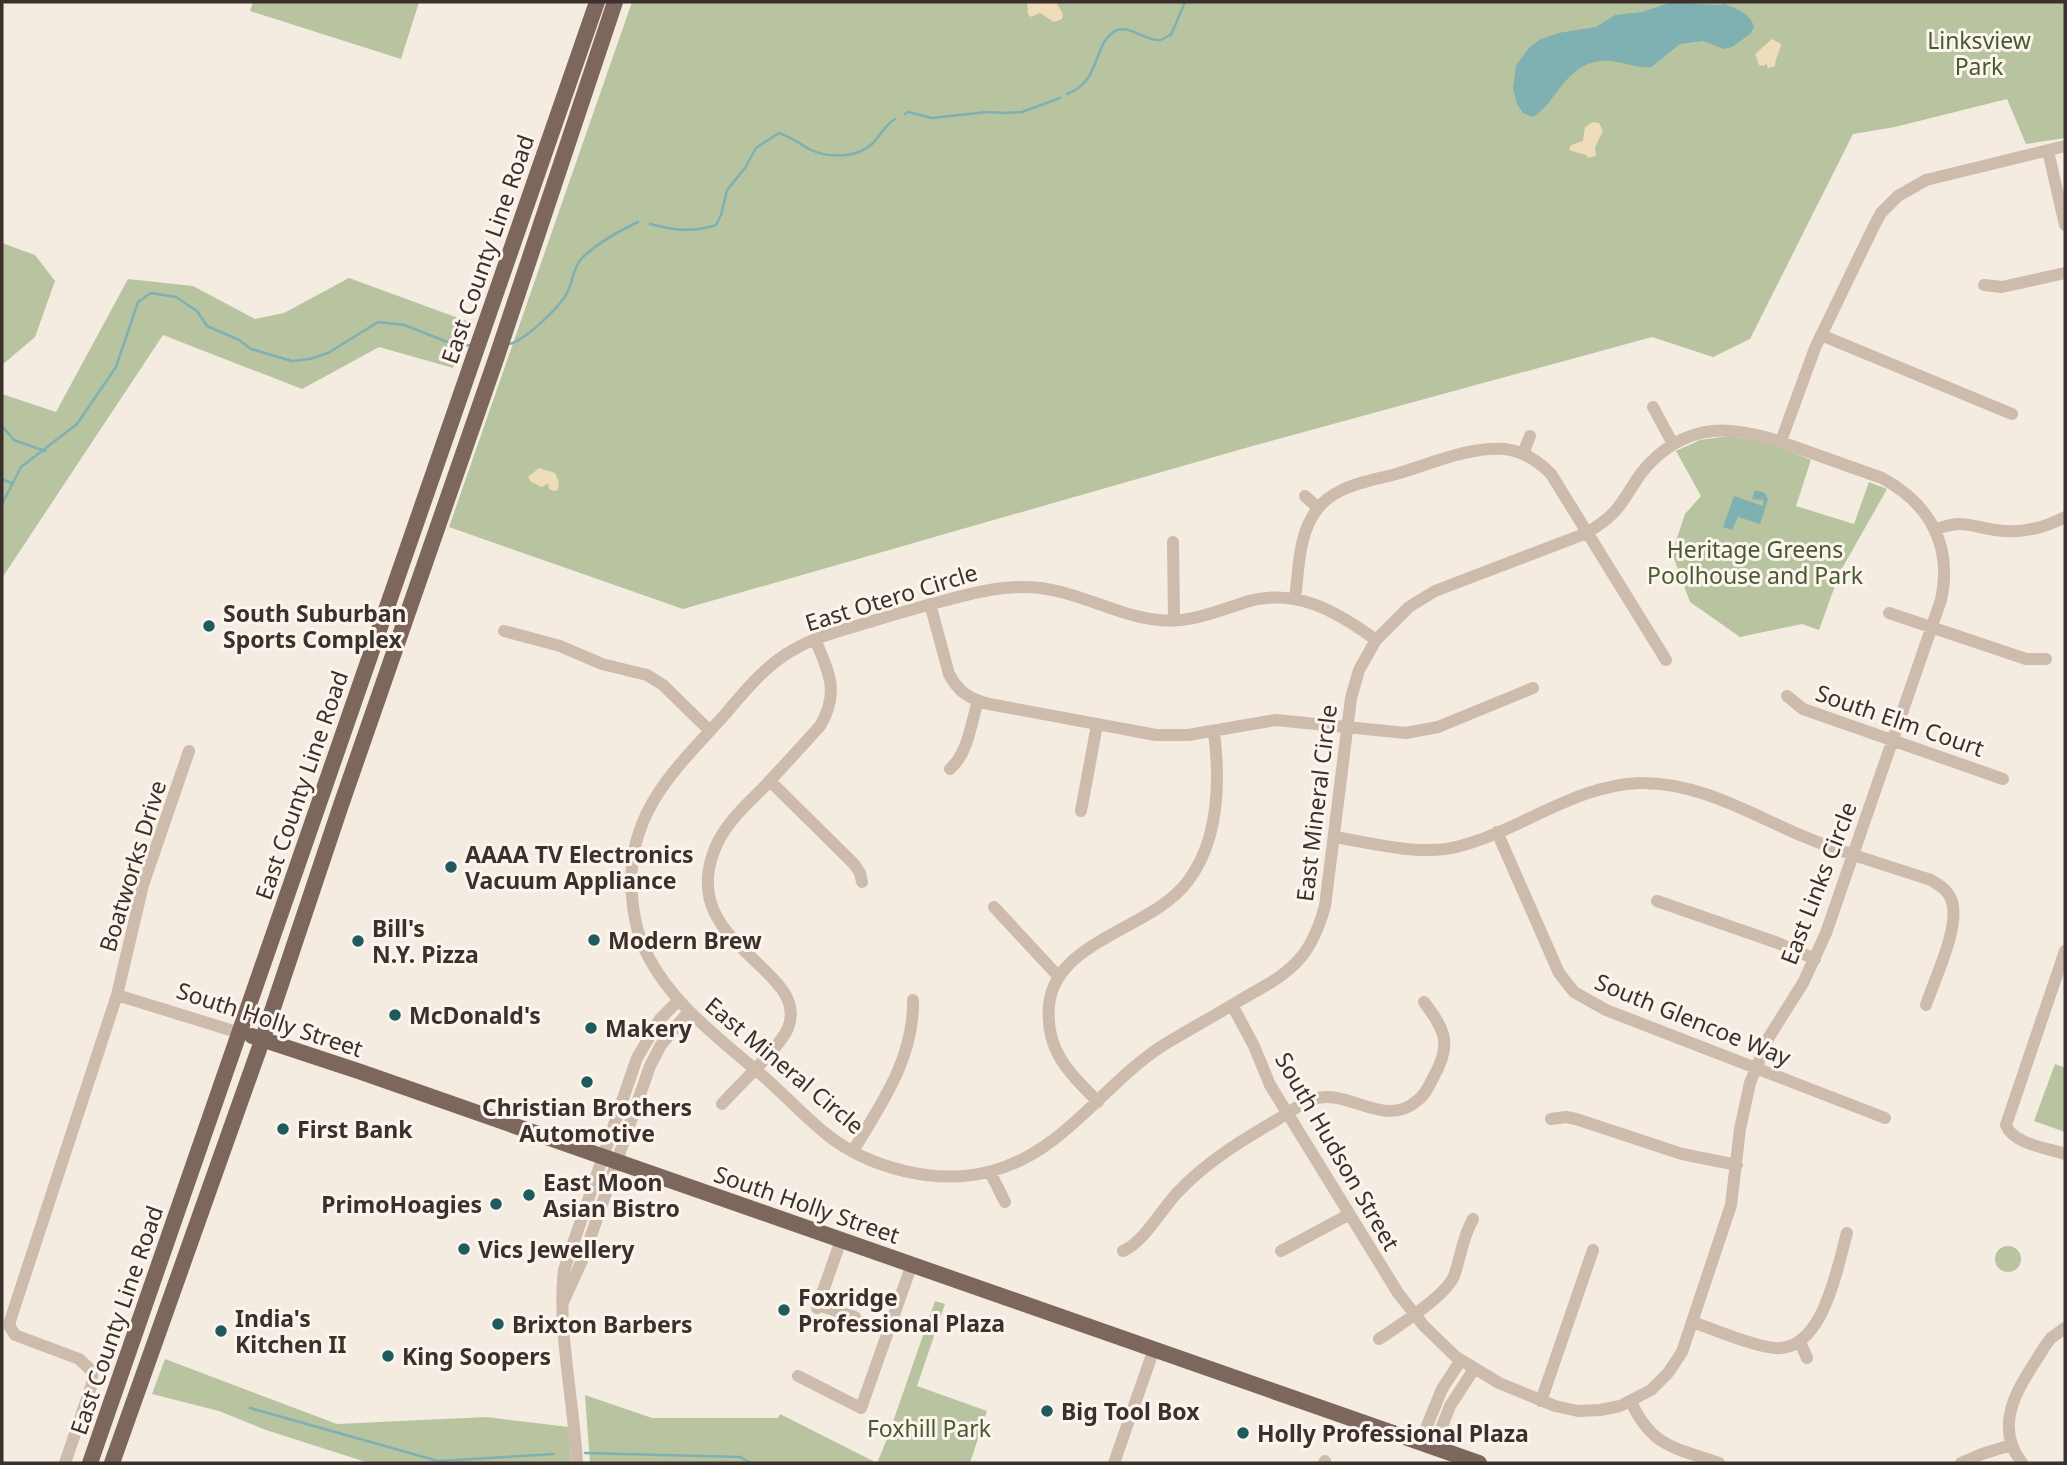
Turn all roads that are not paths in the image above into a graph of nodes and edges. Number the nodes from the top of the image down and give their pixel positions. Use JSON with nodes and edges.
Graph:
{"nodes":[{"id":1,"x":597,"y":2,"type":"edge"},
{"id":2,"x":615,"y":2,"type":"edge"},
{"id":3,"x":2065,"y":146,"type":"edge"},
{"id":4,"x":2048,"y":151,"type":"junction"},
{"id":5,"x":2065,"y":225,"type":"edge"},
{"id":6,"x":2065,"y":272,"type":"edge"},
{"id":7,"x":1984,"y":285,"type":"dead end"},
{"id":8,"x":1821,"y":335,"type":"junction"},
{"id":9,"x":1653,"y":407,"type":"dead end"},
{"id":10,"x":2012,"y":414,"type":"dead end"},
{"id":11,"x":1530,"y":436,"type":"dead end"},
{"id":12,"x":1781,"y":441,"type":"junction"},
{"id":13,"x":1673,"y":444,"type":"junction"},
{"id":14,"x":1523,"y":454,"type":"junction"},
{"id":15,"x":1305,"y":496,"type":"dead end"},
{"id":16,"x":1318,"y":508,"type":"junction"},
{"id":17,"x":2065,"y":517,"type":"edge"},
{"id":18,"x":1935,"y":530,"type":"junction"},
{"id":19,"x":1587,"y":533,"type":"junction"},
{"id":20,"x":1173,"y":542,"type":"dead end"},
{"id":21,"x":1051,"y":574,"type":"dead end"},
{"id":22,"x":1047,"y":589,"type":"junction"},
{"id":23,"x":1295,"y":599,"type":"junction"},
{"id":24,"x":930,"y":604,"type":"junction"},
{"id":25,"x":1889,"y":612,"type":"dead end"},
{"id":26,"x":1174,"y":621,"type":"junction"},
{"id":27,"x":1932,"y":628,"type":"junction"},
{"id":28,"x":504,"y":631,"type":"dead end"},
{"id":29,"x":816,"y":639,"type":"junction"},
{"id":30,"x":1376,"y":640,"type":"junction"},
{"id":31,"x":2046,"y":659,"type":"dead end"},
{"id":32,"x":1666,"y":660,"type":"dead end"},
{"id":33,"x":365,"y":670,"type":"junction"},
{"id":34,"x":1533,"y":688,"type":"dead end"},
{"id":35,"x":1787,"y":696,"type":"dead end"},
{"id":36,"x":978,"y":701,"type":"junction"},
{"id":37,"x":1097,"y":725,"type":"junction"},
{"id":38,"x":1346,"y":726,"type":"junction"},
{"id":39,"x":710,"y":731,"type":"junction"},
{"id":40,"x":1214,"y":732,"type":"junction"},
{"id":41,"x":1893,"y":740,"type":"junction"},
{"id":42,"x":189,"y":751,"type":"dead end"},
{"id":43,"x":950,"y":769,"type":"dead end"},
{"id":44,"x":2003,"y":779,"type":"dead end"},
{"id":45,"x":769,"y":781,"type":"junction"},
{"id":46,"x":341,"y":804,"type":"junction"},
{"id":47,"x":1081,"y":811,"type":"dead end"},
{"id":48,"x":1497,"y":832,"type":"junction"},
{"id":49,"x":1334,"y":837,"type":"junction"},
{"id":50,"x":1854,"y":854,"type":"junction"},
{"id":51,"x":862,"y":882,"type":"dead end"},
{"id":52,"x":1964,"y":892,"type":"dead end"},
{"id":53,"x":1951,"y":898,"type":"junction"},
{"id":54,"x":1657,"y":901,"type":"dead end"},
{"id":55,"x":994,"y":907,"type":"dead end"},
{"id":56,"x":2065,"y":951,"type":"edge"},
{"id":57,"x":1815,"y":959,"type":"junction"},
{"id":58,"x":1058,"y":976,"type":"junction"},
{"id":59,"x":117,"y":995,"type":"junction"},
{"id":60,"x":678,"y":1000,"type":"junction"},
{"id":61,"x":913,"y":1000,"type":"dead end"},
{"id":62,"x":1424,"y":1002,"type":"dead end"},
{"id":63,"x":1232,"y":1005,"type":"junction"},
{"id":64,"x":1926,"y":1005,"type":"dead end"},
{"id":65,"x":688,"y":1011,"type":"junction"},
{"id":66,"x":240,"y":1033,"type":"junction"},
{"id":67,"x":263,"y":1038,"type":"junction"},
{"id":68,"x":1755,"y":1067,"type":"junction"},
{"id":69,"x":754,"y":1069,"type":"junction"},
{"id":70,"x":1098,"y":1101,"type":"junction"},
{"id":71,"x":722,"y":1104,"type":"dead end"},
{"id":72,"x":1287,"y":1113,"type":"junction"},
{"id":73,"x":1885,"y":1118,"type":"dead end"},
{"id":74,"x":1551,"y":1119,"type":"dead end"},
{"id":75,"x":853,"y":1151,"type":"junction"},
{"id":76,"x":2065,"y":1154,"type":"edge"},
{"id":77,"x":610,"y":1159,"type":"junction"},
{"id":78,"x":1737,"y":1164,"type":"junction"},
{"id":79,"x":990,"y":1172,"type":"junction"},
{"id":80,"x":1005,"y":1202,"type":"dead end"},
{"id":81,"x":1348,"y":1214,"type":"junction"},
{"id":82,"x":1473,"y":1219,"type":"dead end"},
{"id":83,"x":1847,"y":1233,"type":"dead end"},
{"id":84,"x":841,"y":1240,"type":"junction"},
{"id":85,"x":1593,"y":1250,"type":"dead end"},
{"id":86,"x":1124,"y":1251,"type":"dead end"},
{"id":87,"x":1281,"y":1251,"type":"dead end"},
{"id":88,"x":912,"y":1265,"type":"junction"},
{"id":89,"x":1414,"y":1315,"type":"junction"},
{"id":90,"x":855,"y":1317,"type":"dead end"},
{"id":91,"x":1692,"y":1322,"type":"junction"},
{"id":92,"x":2065,"y":1328,"type":"edge"},
{"id":93,"x":1379,"y":1339,"type":"dead end"},
{"id":94,"x":1800,"y":1342,"type":"junction"},
{"id":95,"x":1154,"y":1349,"type":"junction"},
{"id":96,"x":1807,"y":1359,"type":"dead end"},
{"id":97,"x":1461,"y":1360,"type":"junction"},
{"id":98,"x":1474,"y":1370,"type":"junction"},
{"id":99,"x":798,"y":1376,"type":"dead end"},
{"id":100,"x":1541,"y":1401,"type":"junction"},
{"id":101,"x":1631,"y":1402,"type":"junction"},
{"id":102,"x":1427,"y":1445,"type":"junction"},
{"id":103,"x":2011,"y":1445,"type":"junction"},
{"id":104,"x":65,"y":1463,"type":"edge"},
{"id":105,"x":90,"y":1463,"type":"edge"},
{"id":106,"x":112,"y":1463,"type":"edge"},
{"id":107,"x":577,"y":1463,"type":"edge"},
{"id":108,"x":1114,"y":1463,"type":"edge"},
{"id":109,"x":1479,"y":1463,"type":"edge"},
{"id":110,"x":1719,"y":1463,"type":"edge"},
{"id":111,"x":1961,"y":1463,"type":"edge"},
{"id":112,"x":2022,"y":1463,"type":"edge"}],
"edges":[{"from":1,"to":33,"type":"main road","name":"East County Line Road"},
{"from":2,"to":46,"type":"main road","name":"East County Line Road"},
{"from":3,"to":4,"type":"street"},
{"from":4,"to":5,"type":"street"},
{"from":4,"to":8,"type":"street"},
{"from":6,"to":7,"type":"street"},
{"from":8,"to":10,"type":"street"},
{"from":8,"to":12,"type":"street"},
{"from":9,"to":13,"type":"street"},
{"from":11,"to":14,"type":"street"},
{"from":12,"to":13,"type":"street","name":"East Mineral Circle"},
{"from":12,"to":18,"type":"street","name":"East Links Circle"},
{"from":13,"to":19,"type":"street","name":"East Mineral Circle"},
{"from":14,"to":16,"type":"street"},
{"from":14,"to":19,"type":"street"},
{"from":15,"to":16,"type":"street"},
{"from":16,"to":23,"type":"street"},
{"from":17,"to":18,"type":"street"},
{"from":18,"to":27,"type":"street","name":"East Links Circle"},
{"from":19,"to":30,"type":"street","name":"East Mineral Circle"},
{"from":19,"to":32,"type":"street"},
{"from":20,"to":26,"type":"street"},
{"from":21,"to":22,"type":"street"},
{"from":22,"to":24,"type":"street","name":"East Otero Circle"},
{"from":22,"to":26,"type":"street","name":"East Otero Circle"},
{"from":23,"to":26,"type":"street","name":"East Otero Circle"},
{"from":23,"to":30,"type":"street","name":"East Otero Circle"},
{"from":24,"to":29,"type":"street","name":"East Otero Circle"},
{"from":24,"to":36,"type":"street"},
{"from":25,"to":27,"type":"street"},
{"from":27,"to":31,"type":"street"},
{"from":27,"to":41,"type":"street","name":"East Links Circle"},
{"from":28,"to":39,"type":"street"},
{"from":29,"to":39,"type":"street","name":"East Otero Circle"},
{"from":29,"to":45,"type":"street"},
{"from":30,"to":38,"type":"street","name":"East Mineral Circle"},
{"from":33,"to":46,"type":"main road"},
{"from":33,"to":66,"type":"main road","name":"East County Line Road"},
{"from":34,"to":38,"type":"street"},
{"from":35,"to":41,"type":"street","name":"South Elm Court"},
{"from":36,"to":37,"type":"street"},
{"from":36,"to":43,"type":"street"},
{"from":37,"to":40,"type":"street"},
{"from":37,"to":47,"type":"street"},
{"from":38,"to":40,"type":"street"},
{"from":38,"to":49,"type":"street","name":"East Mineral Circle"},
{"from":39,"to":60,"type":"street","name":"East Otero Circle"},
{"from":40,"to":58,"type":"street"},
{"from":41,"to":44,"type":"street","name":"South Elm Court"},
{"from":41,"to":50,"type":"street","name":"East Links Circle"},
{"from":42,"to":59,"type":"street","name":"Boatworks Drive"},
{"from":45,"to":51,"type":"street"},
{"from":45,"to":69,"type":"street"},
{"from":46,"to":67,"type":"main road","name":"East County Line Road"},
{"from":48,"to":49,"type":"street"},
{"from":48,"to":50,"type":"street"},
{"from":48,"to":68,"type":"street","name":"South Glencoe Way"},
{"from":49,"to":63,"type":"street","name":"East Mineral Circle"},
{"from":50,"to":53,"type":"street"},
{"from":50,"to":57,"type":"street","name":"East Links Circle"},
{"from":52,"to":53,"type":"street"},
{"from":53,"to":64,"type":"street"},
{"from":54,"to":57,"type":"street"},
{"from":55,"to":58,"type":"street"},
{"from":56,"to":76,"type":"street"},
{"from":57,"to":68,"type":"street","name":"East Links Circle"},
{"from":58,"to":70,"type":"street"},
{"from":59,"to":66,"type":"street","name":"South Holly Street"},
{"from":59,"to":104,"type":"street","name":"Boatworks Drive"},
{"from":60,"to":65,"type":"street","name":"East Mineral Circle"},
{"from":60,"to":77,"type":"street"},
{"from":61,"to":75,"type":"street"},
{"from":62,"to":72,"type":"street"},
{"from":63,"to":70,"type":"street","name":"East Mineral Circle"},
{"from":63,"to":72,"type":"street","name":"South Hudson Street"},
{"from":65,"to":69,"type":"street","name":"East Mineral Circle"},
{"from":65,"to":77,"type":"street"},
{"from":66,"to":67,"type":"main road","name":"South Holly Street"},
{"from":66,"to":105,"type":"main road","name":"East County Line Road"},
{"from":67,"to":77,"type":"main road","name":"South Holly Street"},
{"from":67,"to":106,"type":"main road","name":"East County Line Road"},
{"from":68,"to":73,"type":"street","name":"South Glencoe Way"},
{"from":68,"to":78,"type":"street","name":"East Links Circle"},
{"from":69,"to":71,"type":"street"},
{"from":69,"to":75,"type":"street","name":"East Mineral Circle"},
{"from":70,"to":79,"type":"street","name":"East Mineral Circle"},
{"from":72,"to":81,"type":"street","name":"South Hudson Street"},
{"from":72,"to":86,"type":"street"},
{"from":74,"to":78,"type":"street"},
{"from":75,"to":79,"type":"street","name":"East Mineral Circle"},
{"from":77,"to":84,"type":"main road","name":"South Holly Street"},
{"from":77,"to":107,"type":"street"},
{"from":78,"to":91,"type":"street","name":"East Links Circle"},
{"from":79,"to":80,"type":"street"},
{"from":81,"to":87,"type":"street"},
{"from":81,"to":89,"type":"street","name":"South Hudson Street"},
{"from":82,"to":89,"type":"street"},
{"from":83,"to":94,"type":"street"},
{"from":84,"to":88,"type":"main road","name":"South Holly Street"},
{"from":84,"to":90,"type":"street"},
{"from":85,"to":100,"type":"street"},
{"from":88,"to":95,"type":"main road","name":"South Holly Street"},
{"from":88,"to":99,"type":"street"},
{"from":89,"to":93,"type":"street"},
{"from":89,"to":97,"type":"street","name":"South Hudson Street"},
{"from":91,"to":94,"type":"street"},
{"from":91,"to":101,"type":"street","name":"East Links Circle"},
{"from":92,"to":103,"type":"street"},
{"from":94,"to":96,"type":"street"},
{"from":95,"to":102,"type":"main road","name":"South Holly Street"},
{"from":95,"to":108,"type":"street"},
{"from":97,"to":98,"type":"street","name":"South Hudson Street"},
{"from":97,"to":102,"type":"street"},
{"from":98,"to":100,"type":"street","name":"South Hudson Street"},
{"from":98,"to":102,"type":"street"},
{"from":100,"to":101,"type":"street","name":"South Hudson Street"},
{"from":101,"to":110,"type":"street"},
{"from":102,"to":109,"type":"main road","name":"South Holly Street"},
{"from":103,"to":111,"type":"street"},
{"from":103,"to":112,"type":"street"}]}
